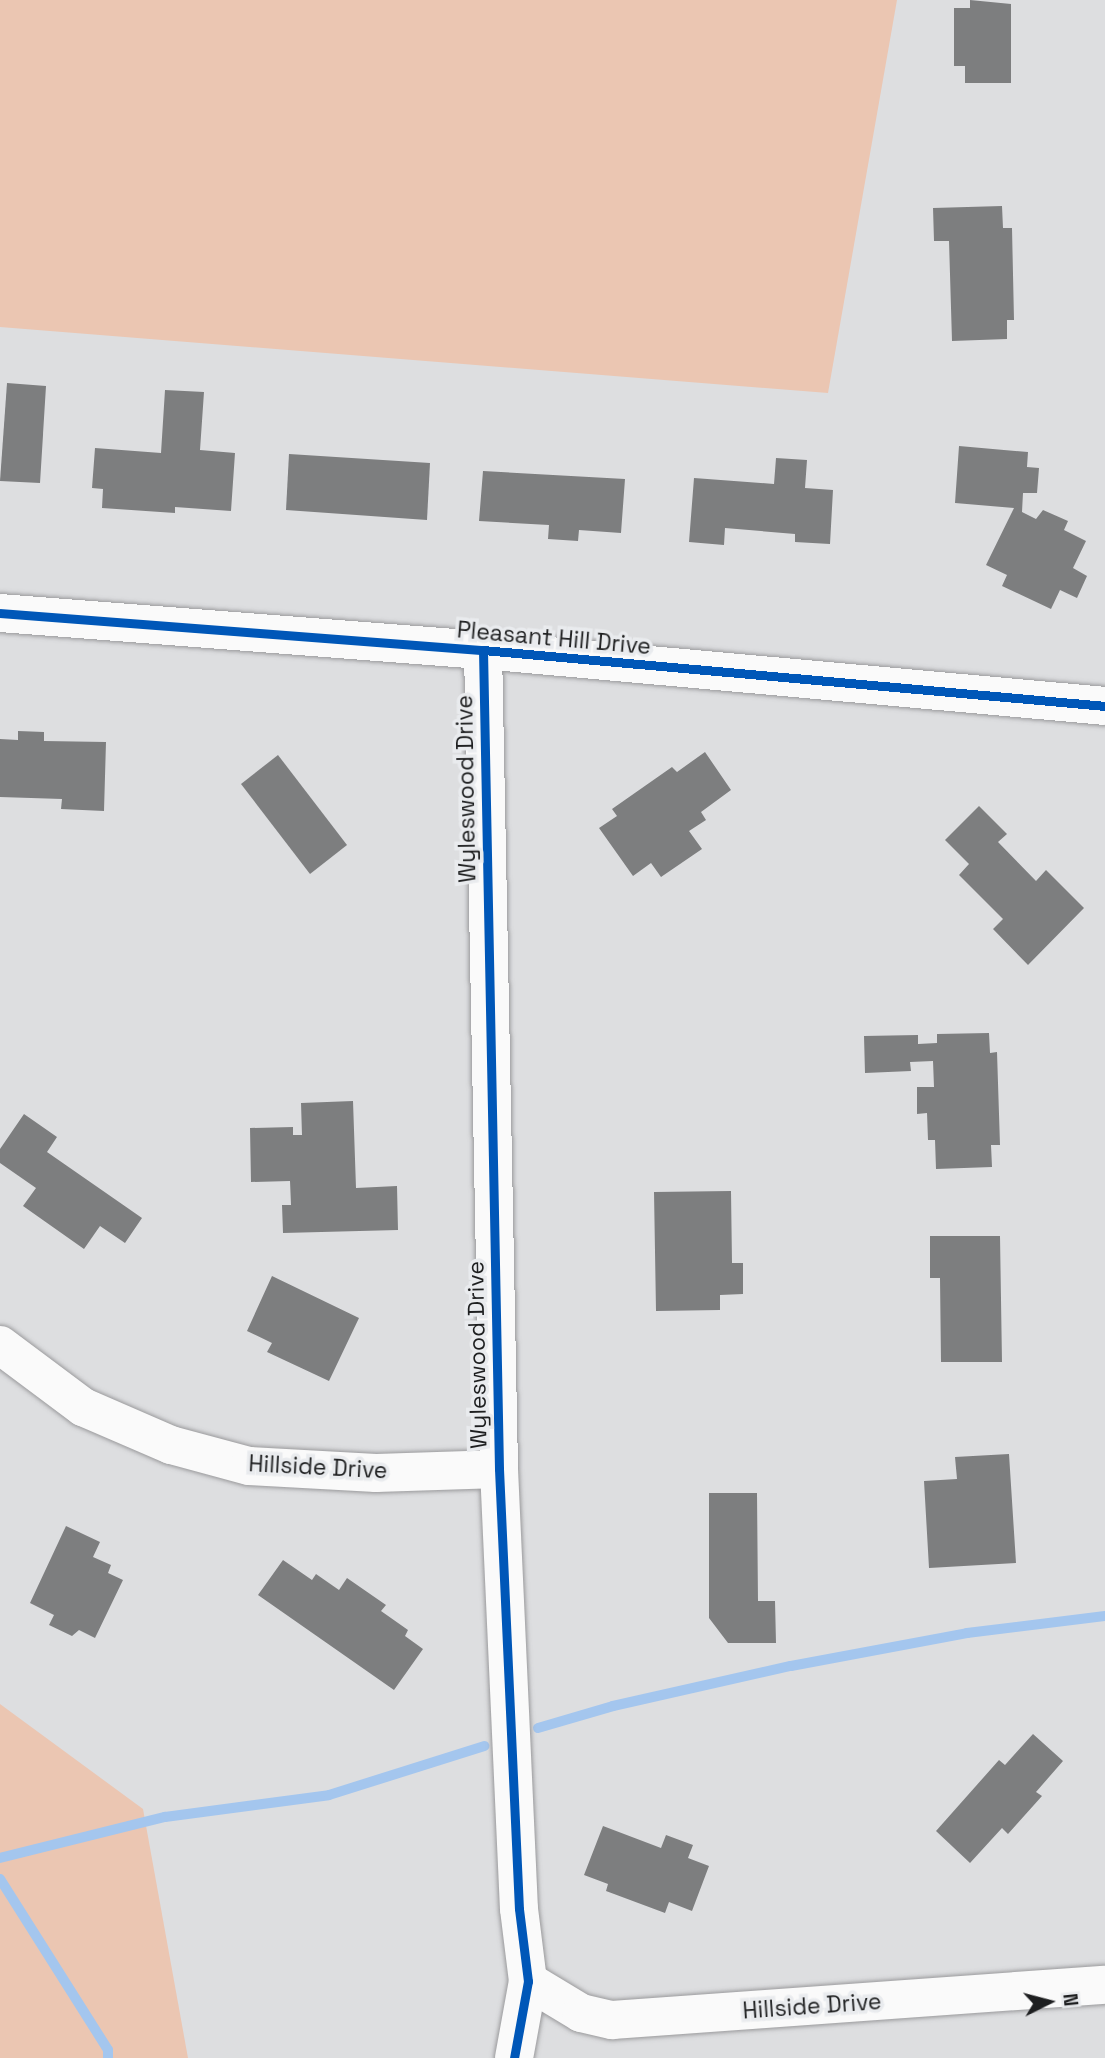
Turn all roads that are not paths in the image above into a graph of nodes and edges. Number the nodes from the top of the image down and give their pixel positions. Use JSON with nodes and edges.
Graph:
{"nodes":[{"id":1,"x":0,"y":613,"type":"edge"},
{"id":2,"x":483,"y":650,"type":"junction"},
{"id":3,"x":1105,"y":706,"type":"edge"},
{"id":4,"x":0,"y":1345,"type":"edge"},
{"id":5,"x":499,"y":1469,"type":"junction"},
{"id":6,"x":528,"y":1981,"type":"junction"},
{"id":7,"x":1105,"y":1985,"type":"edge"},
{"id":8,"x":514,"y":2058,"type":"edge"}],
"edges":[{"from":1,"to":2,"type":"street","name":"Pleasant Hill Drive"},
{"from":2,"to":3,"type":"street","name":"Pleasant Hill Drive"},
{"from":2,"to":5,"type":"street","name":"Wyleswood Drive"},
{"from":4,"to":5,"type":"street","name":"Hillside Drive"},
{"from":5,"to":6,"type":"street","name":"Wyleswood Drive"},
{"from":6,"to":7,"type":"street","name":"Hillside Drive"},
{"from":6,"to":8,"type":"street","name":"Wyleswood Drive"}]}
